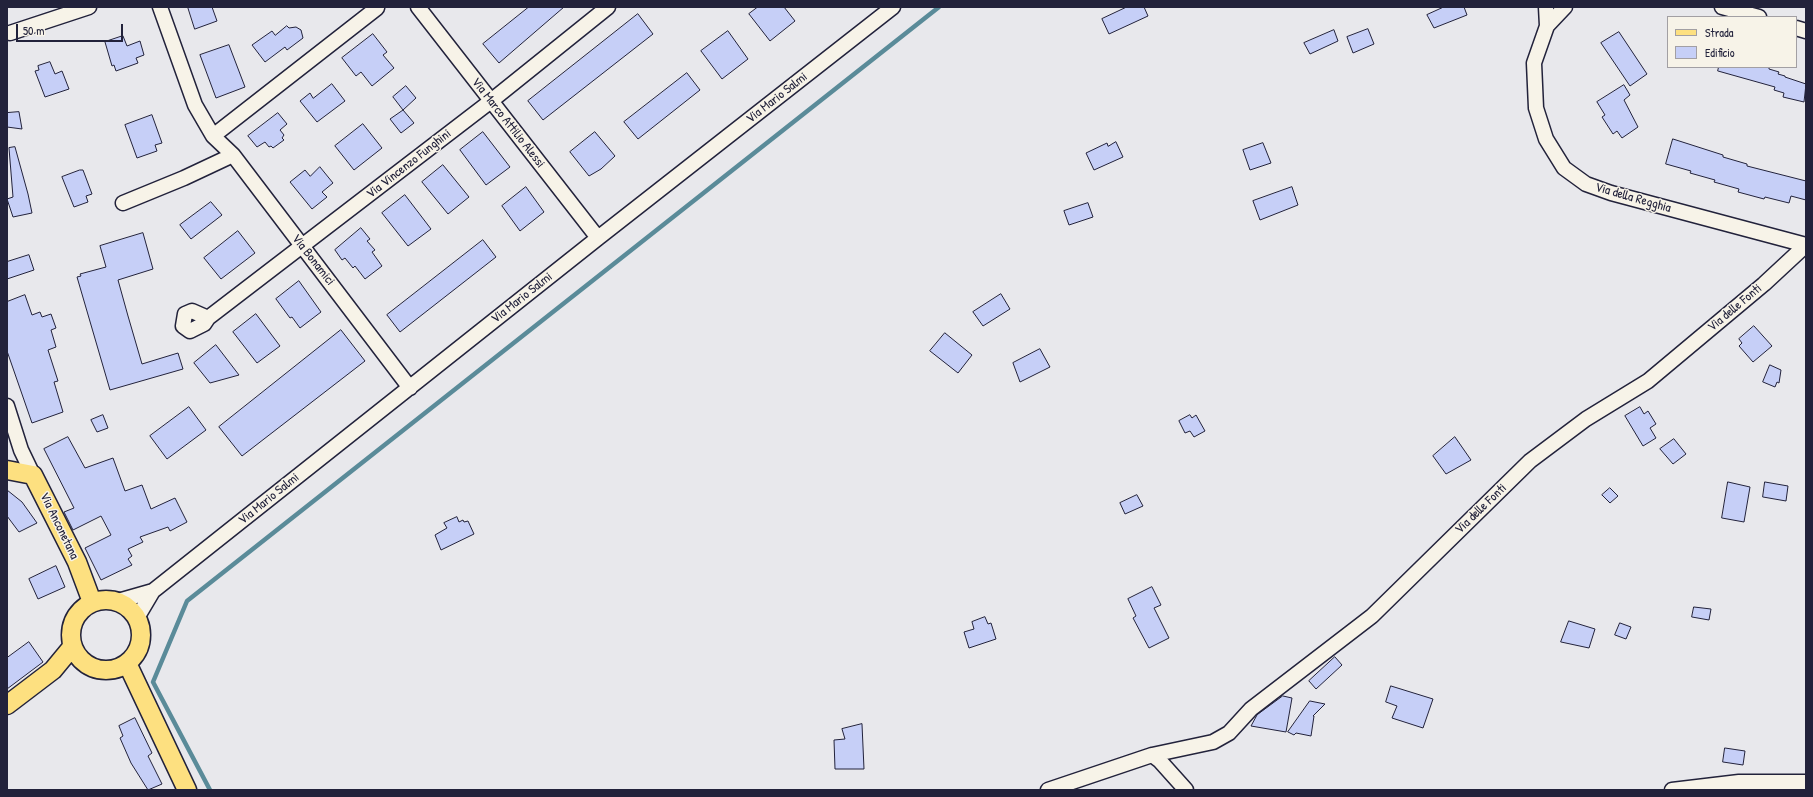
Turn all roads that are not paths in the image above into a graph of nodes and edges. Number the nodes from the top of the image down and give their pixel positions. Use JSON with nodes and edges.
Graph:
{"nodes":[{"id":1,"x":89,"y":7,"type":"edge"},
{"id":2,"x":160,"y":7,"type":"edge"},
{"id":3,"x":418,"y":7,"type":"edge"},
{"id":4,"x":608,"y":7,"type":"edge"},
{"id":5,"x":893,"y":7,"type":"edge"},
{"id":6,"x":1546,"y":7,"type":"edge"},
{"id":7,"x":1565,"y":7,"type":"edge"},
{"id":8,"x":1722,"y":7,"type":"edge"},
{"id":9,"x":377,"y":8,"type":"dead end"},
{"id":10,"x":1755,"y":16,"type":"edge"},
{"id":11,"x":1547,"y":26,"type":"junction"},
{"id":12,"x":10,"y":34,"type":"dead end"},
{"id":13,"x":491,"y":101,"type":"junction"},
{"id":14,"x":213,"y":136,"type":"junction"},
{"id":15,"x":233,"y":155,"type":"junction"},
{"id":16,"x":123,"y":203,"type":"dead end"},
{"id":17,"x":598,"y":238,"type":"junction"},
{"id":18,"x":1806,"y":245,"type":"edge"},
{"id":19,"x":302,"y":247,"type":"junction"},
{"id":20,"x":208,"y":318,"type":"dead end"},
{"id":21,"x":410,"y":388,"type":"junction"},
{"id":22,"x":7,"y":406,"type":"edge"},
{"id":23,"x":7,"y":470,"type":"edge"},
{"id":24,"x":33,"y":475,"type":"junction"},
{"id":25,"x":153,"y":591,"type":"junction"},
{"id":26,"x":118,"y":601,"type":"junction"},
{"id":27,"x":92,"y":602,"type":"junction"},
{"id":28,"x":137,"y":618,"type":"junction"},
{"id":29,"x":77,"y":654,"type":"junction"},
{"id":30,"x":127,"y":663,"type":"junction"},
{"id":31,"x":7,"y":705,"type":"edge"},
{"id":32,"x":1152,"y":755,"type":"junction"},
{"id":33,"x":1806,"y":782,"type":"edge"},
{"id":34,"x":187,"y":790,"type":"edge"},
{"id":35,"x":1048,"y":790,"type":"edge"},
{"id":36,"x":1186,"y":790,"type":"edge"},
{"id":37,"x":1672,"y":790,"type":"edge"}],
"edges":[{"from":1,"to":12,"type":"street"},
{"from":2,"to":14,"type":"street","name":"Via Bonamici"},
{"from":3,"to":13,"type":"street","name":"Via Marco Attilio Alessi"},
{"from":4,"to":13,"type":"street","name":"Via Vincenzo Funghini"},
{"from":5,"to":17,"type":"street","name":"Via Mario Salmi"},
{"from":6,"to":11,"type":"street","name":"Via della Regghia"},
{"from":7,"to":11,"type":"street","name":"Via della Regghia"},
{"from":8,"to":10,"type":"street"},
{"from":9,"to":14,"type":"street"},
{"from":11,"to":18,"type":"street","name":"Via della Regghia"},
{"from":13,"to":17,"type":"street","name":"Via Marco Attilio Alessi"},
{"from":13,"to":19,"type":"street","name":"Via Vincenzo Funghini"},
{"from":14,"to":15,"type":"street","name":"Via Bonamici"},
{"from":15,"to":16,"type":"street"},
{"from":15,"to":19,"type":"street","name":"Via Bonamici"},
{"from":17,"to":21,"type":"street","name":"Via Mario Salmi"},
{"from":18,"to":32,"type":"street","name":"Via delle Fonti"},
{"from":19,"to":20,"type":"street","name":"Via Vincenzo Funghini"},
{"from":19,"to":21,"type":"street","name":"Via Bonamici"},
{"from":21,"to":25,"type":"street","name":"Via Mario Salmi"},
{"from":22,"to":24,"type":"street"},
{"from":23,"to":24,"type":"main road"},
{"from":24,"to":27,"type":"main road","name":"Via Anconetana"},
{"from":25,"to":26,"type":"street","name":"Via Mario Salmi"},
{"from":25,"to":28,"type":"street","name":"Via Mario Salmi"},
{"from":26,"to":27,"type":"main road"},
{"from":26,"to":28,"type":"main road"},
{"from":27,"to":29,"type":"main road"},
{"from":28,"to":30,"type":"main road"},
{"from":29,"to":30,"type":"main road"},
{"from":29,"to":31,"type":"main road"},
{"from":30,"to":34,"type":"main road"},
{"from":32,"to":35,"type":"street","name":"Via delle Fonti"},
{"from":32,"to":36,"type":"street"},
{"from":33,"to":37,"type":"street"}]}
